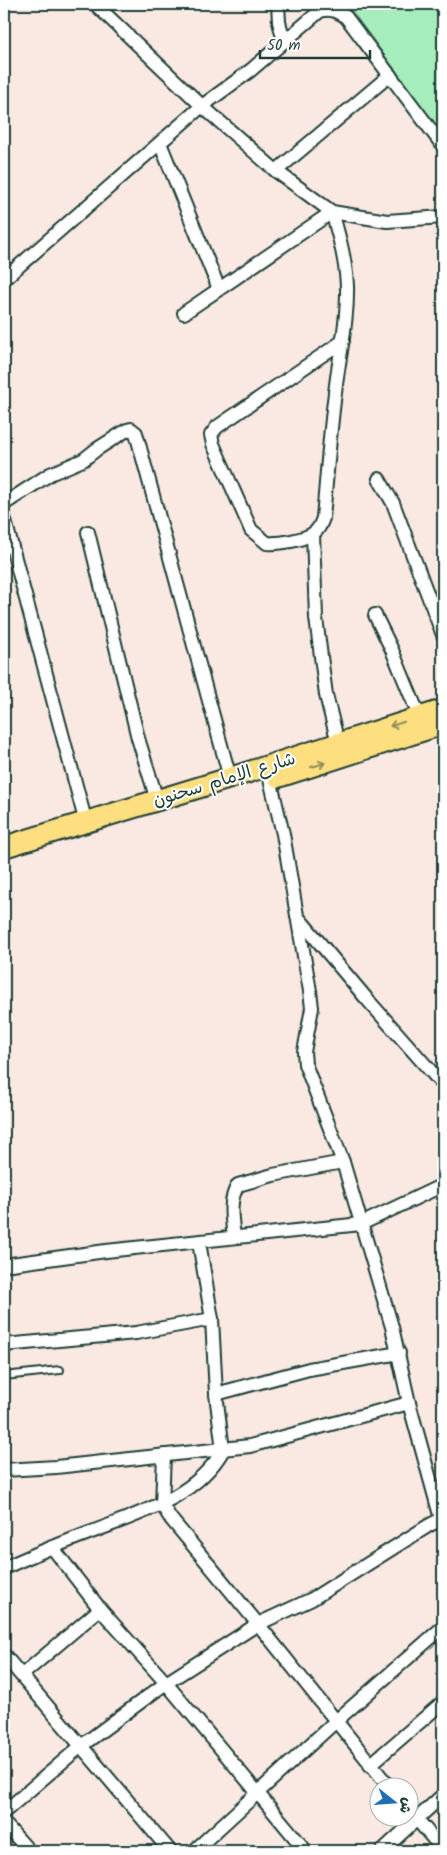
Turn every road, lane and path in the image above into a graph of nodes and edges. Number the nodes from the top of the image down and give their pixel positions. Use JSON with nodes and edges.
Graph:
{"nodes":[{"id":1,"x":95,"y":4,"type":"edge"},
{"id":2,"x":278,"y":4,"type":"edge"},
{"id":3,"x":284,"y":41,"type":"junction"},
{"id":4,"x":390,"y":75,"type":"junction"},
{"id":5,"x":202,"y":106,"type":"junction"},
{"id":6,"x":160,"y":143,"type":"junction"},
{"id":7,"x":443,"y":146,"type":"edge"},
{"id":8,"x":276,"y":171,"type":"junction"},
{"id":9,"x":332,"y":212,"type":"junction"},
{"id":10,"x":443,"y":217,"type":"edge"},
{"id":11,"x":4,"y":279,"type":"edge"},
{"id":12,"x":219,"y":289,"type":"junction"},
{"id":13,"x":184,"y":313,"type":"dead end"},
{"id":14,"x":343,"y":341,"type":"junction"},
{"id":15,"x":379,"y":478,"type":"dead end"},
{"id":16,"x":4,"y":504,"type":"edge"},
{"id":17,"x":4,"y":517,"type":"edge"},
{"id":18,"x":88,"y":532,"type":"dead end"},
{"id":19,"x":314,"y":534,"type":"junction"},
{"id":20,"x":374,"y":615,"type":"dead end"},
{"id":21,"x":443,"y":635,"type":"edge"},
{"id":22,"x":443,"y":710,"type":"edge"},
{"id":23,"x":429,"y":724,"type":"edge"},
{"id":24,"x":338,"y":743,"type":"junction"},
{"id":25,"x":230,"y":778,"type":"junction"},
{"id":26,"x":270,"y":779,"type":"junction"},
{"id":27,"x":157,"y":800,"type":"junction"},
{"id":28,"x":86,"y":823,"type":"junction"},
{"id":29,"x":4,"y":847,"type":"edge"},
{"id":30,"x":4,"y":861,"type":"edge"},
{"id":31,"x":297,"y":916,"type":"junction"},
{"id":32,"x":443,"y":1085,"type":"edge"},
{"id":33,"x":343,"y":1162,"type":"junction"},
{"id":34,"x":443,"y":1185,"type":"edge"},
{"id":35,"x":361,"y":1224,"type":"junction"},
{"id":36,"x":234,"y":1237,"type":"junction"},
{"id":37,"x":198,"y":1242,"type":"junction"},
{"id":38,"x":4,"y":1265,"type":"edge"},
{"id":39,"x":212,"y":1319,"type":"junction"},
{"id":40,"x":4,"y":1345,"type":"edge"},
{"id":41,"x":398,"y":1353,"type":"junction"},
{"id":42,"x":60,"y":1370,"type":"dead end"},
{"id":43,"x":4,"y":1376,"type":"edge"},
{"id":44,"x":216,"y":1394,"type":"junction"},
{"id":45,"x":408,"y":1403,"type":"junction"},
{"id":46,"x":223,"y":1450,"type":"junction"},
{"id":47,"x":164,"y":1455,"type":"junction"},
{"id":48,"x":4,"y":1470,"type":"edge"},
{"id":49,"x":162,"y":1505,"type":"junction"},
{"id":50,"x":443,"y":1521,"type":"edge"},
{"id":51,"x":52,"y":1547,"type":"junction"},
{"id":52,"x":4,"y":1568,"type":"edge"},
{"id":53,"x":100,"y":1609,"type":"junction"},
{"id":54,"x":258,"y":1624,"type":"junction"},
{"id":55,"x":443,"y":1627,"type":"edge"},
{"id":56,"x":4,"y":1655,"type":"edge"},
{"id":57,"x":22,"y":1675,"type":"junction"},
{"id":58,"x":166,"y":1683,"type":"junction"},
{"id":59,"x":443,"y":1702,"type":"edge"},
{"id":60,"x":336,"y":1720,"type":"junction"},
{"id":61,"x":81,"y":1746,"type":"junction"},
{"id":62,"x":370,"y":1764,"type":"junction"},
{"id":63,"x":382,"y":1778,"type":"edge"},
{"id":64,"x":257,"y":1794,"type":"junction"},
{"id":65,"x":443,"y":1795,"type":"edge"},
{"id":66,"x":420,"y":1811,"type":"edge"},
{"id":67,"x":4,"y":1812,"type":"edge"},
{"id":68,"x":4,"y":1823,"type":"edge"},
{"id":69,"x":420,"y":1824,"type":"edge"},
{"id":70,"x":402,"y":1828,"type":"edge"},
{"id":71,"x":443,"y":1850,"type":"edge"},
{"id":72,"x":29,"y":1851,"type":"edge"},
{"id":73,"x":170,"y":1851,"type":"edge"},
{"id":74,"x":194,"y":1851,"type":"edge"},
{"id":75,"x":306,"y":1851,"type":"edge"},
{"id":76,"x":382,"y":1851,"type":"edge"}],
"edges":[{"from":1,"to":5,"type":"street"},
{"from":2,"to":3,"type":"street"},
{"from":3,"to":4,"type":"street"},
{"from":3,"to":5,"type":"street"},
{"from":4,"to":7,"type":"street"},
{"from":4,"to":8,"type":"street"},
{"from":5,"to":6,"type":"street"},
{"from":5,"to":8,"type":"street"},
{"from":6,"to":11,"type":"street"},
{"from":6,"to":12,"type":"street"},
{"from":8,"to":9,"type":"street"},
{"from":9,"to":10,"type":"street"},
{"from":9,"to":12,"type":"street"},
{"from":9,"to":14,"type":"street"},
{"from":12,"to":13,"type":"street"},
{"from":14,"to":19,"type":"street"},
{"from":14,"to":19,"type":"street"},
{"from":15,"to":21,"type":"street"},
{"from":16,"to":25,"type":"street"},
{"from":17,"to":28,"type":"street"},
{"from":18,"to":27,"type":"street"},
{"from":19,"to":24,"type":"street"},
{"from":20,"to":23,"type":"street"},
{"from":22,"to":23,"type":"main road","name":"شارع الإمام سحنون"},
{"from":23,"to":24,"type":"main road","name":"شارع الإمام سحنون","one_way":true},
{"from":26,"to":23,"type":"main road","name":"شارع الإمام سحنون","one_way":true},
{"from":24,"to":25,"type":"main road","name":"شارع الإمام سحنون"},
{"from":25,"to":27,"type":"main road","name":"شارع الإمام سحنون"},
{"from":26,"to":30,"type":"main road","name":"شارع الإمام سحنون"},
{"from":26,"to":31,"type":"street"},
{"from":27,"to":28,"type":"main road","name":"شارع الإمام سحنون"},
{"from":28,"to":29,"type":"main road","name":"شارع الإمام سحنون"},
{"from":31,"to":32,"type":"street"},
{"from":31,"to":33,"type":"street"},
{"from":33,"to":35,"type":"street"},
{"from":33,"to":36,"type":"street"},
{"from":34,"to":35,"type":"street"},
{"from":35,"to":36,"type":"street"},
{"from":35,"to":41,"type":"street"},
{"from":36,"to":37,"type":"street"},
{"from":37,"to":38,"type":"street"},
{"from":37,"to":39,"type":"street"},
{"from":39,"to":40,"type":"street"},
{"from":39,"to":44,"type":"street"},
{"from":41,"to":44,"type":"street"},
{"from":41,"to":45,"type":"street"},
{"from":42,"to":43,"type":"lane"},
{"from":44,"to":46,"type":"street"},
{"from":45,"to":46,"type":"street"},
{"from":45,"to":50,"type":"street"},
{"from":46,"to":47,"type":"street"},
{"from":46,"to":49,"type":"street"},
{"from":47,"to":48,"type":"street"},
{"from":47,"to":49,"type":"street"},
{"from":49,"to":51,"type":"street"},
{"from":49,"to":54,"type":"street"},
{"from":50,"to":54,"type":"street"},
{"from":51,"to":52,"type":"street"},
{"from":51,"to":53,"type":"street"},
{"from":53,"to":57,"type":"street"},
{"from":53,"to":58,"type":"street"},
{"from":54,"to":58,"type":"street"},
{"from":54,"to":60,"type":"street"},
{"from":55,"to":60,"type":"street"},
{"from":56,"to":57,"type":"street"},
{"from":57,"to":61,"type":"street"},
{"from":58,"to":61,"type":"street"},
{"from":58,"to":64,"type":"street"},
{"from":59,"to":62,"type":"street"},
{"from":60,"to":62,"type":"street"},
{"from":60,"to":64,"type":"street"},
{"from":61,"to":67,"type":"street"},
{"from":61,"to":73,"type":"street"},
{"from":62,"to":63,"type":"street"},
{"from":64,"to":74,"type":"street"},
{"from":64,"to":75,"type":"street"},
{"from":65,"to":66,"type":"street"},
{"from":68,"to":72,"type":"street"},
{"from":69,"to":71,"type":"street"},
{"from":70,"to":76,"type":"street"}]}
